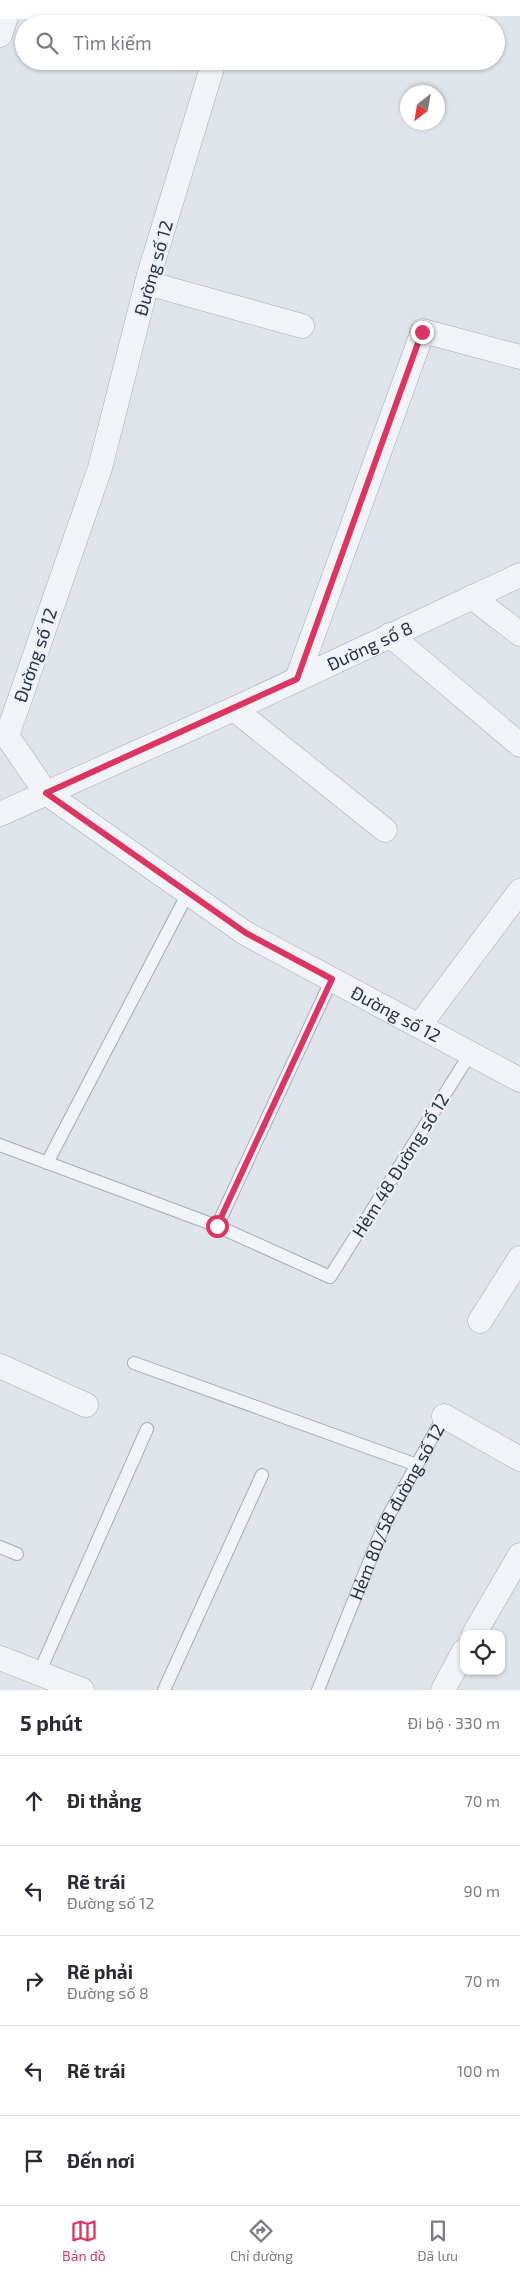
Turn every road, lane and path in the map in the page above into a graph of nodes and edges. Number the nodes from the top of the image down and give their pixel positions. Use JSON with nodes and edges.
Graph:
{"nodes":[{"id":1,"x":50,"y":2,"type":"edge"},
{"id":2,"x":520,"y":2,"type":"edge"},
{"id":3,"x":5,"y":4,"type":"edge"},
{"id":4,"x":228,"y":13,"type":"edge"},
{"id":5,"x":0,"y":35,"type":"edge"},
{"id":6,"x":211,"y":70,"type":"edge"},
{"id":7,"x":147,"y":283,"type":"junction"},
{"id":8,"x":302,"y":326,"type":"dead end"},
{"id":9,"x":520,"y":357,"type":"edge"},
{"id":10,"x":520,"y":575,"type":"edge"},
{"id":11,"x":472,"y":597,"type":"junction"},
{"id":12,"x":520,"y":634,"type":"edge"},
{"id":13,"x":390,"y":635,"type":"junction"},
{"id":14,"x":297,"y":679,"type":"junction"},
{"id":15,"x":234,"y":709,"type":"junction"},
{"id":16,"x":520,"y":745,"type":"edge"},
{"id":17,"x":46,"y":793,"type":"junction"},
{"id":18,"x":0,"y":814,"type":"edge"},
{"id":19,"x":385,"y":830,"type":"dead end"},
{"id":20,"x":520,"y":891,"type":"edge"},
{"id":21,"x":188,"y":893,"type":"junction"},
{"id":22,"x":332,"y":979,"type":"junction"},
{"id":23,"x":419,"y":1026,"type":"junction"},
{"id":24,"x":470,"y":1054,"type":"junction"},
{"id":25,"x":520,"y":1080,"type":"edge"},
{"id":26,"x":0,"y":1145,"type":"edge"},
{"id":27,"x":47,"y":1162,"type":"junction"},
{"id":28,"x":217,"y":1226,"type":"junction"},
{"id":29,"x":520,"y":1258,"type":"edge"},
{"id":30,"x":480,"y":1322,"type":"dead end"},
{"id":31,"x":134,"y":1363,"type":"dead end"},
{"id":32,"x":0,"y":1366,"type":"edge"},
{"id":33,"x":86,"y":1405,"type":"dead end"},
{"id":34,"x":444,"y":1416,"type":"joint"},
{"id":35,"x":147,"y":1429,"type":"dead end"},
{"id":36,"x":520,"y":1459,"type":"edge"},
{"id":37,"x":417,"y":1464,"type":"junction"},
{"id":38,"x":262,"y":1475,"type":"dead end"},
{"id":39,"x":0,"y":1547,"type":"edge"},
{"id":40,"x":17,"y":1554,"type":"dead end"},
{"id":41,"x":520,"y":1555,"type":"edge"},
{"id":42,"x":476,"y":1630,"type":"edge"},
{"id":43,"x":0,"y":1658,"type":"edge"},
{"id":44,"x":460,"y":1658,"type":"edge"},
{"id":45,"x":39,"y":1673,"type":"junction"},
{"id":46,"x":82,"y":1690,"type":"edge"},
{"id":47,"x":164,"y":1690,"type":"edge"},
{"id":48,"x":318,"y":1690,"type":"edge"},
{"id":49,"x":443,"y":1690,"type":"edge"}],
"edges":[{"from":1,"to":3,"type":"main road"},
{"from":1,"to":4,"type":"main road"},
{"from":2,"to":4,"type":"main road"},
{"from":3,"to":5,"type":"street"},
{"from":6,"to":7,"type":"street","name":"Đường số 12"},
{"from":7,"to":8,"type":"street"},
{"from":7,"to":17,"type":"street","name":"Đường số 12"},
{"from":9,"to":14,"type":"street"},
{"from":10,"to":11,"type":"street","name":"Đường số 8"},
{"from":11,"to":12,"type":"street"},
{"from":11,"to":13,"type":"street","name":"Đường số 8"},
{"from":13,"to":14,"type":"street","name":"Đường số 8"},
{"from":13,"to":16,"type":"street"},
{"from":14,"to":15,"type":"street","name":"Đường số 8"},
{"from":15,"to":17,"type":"street","name":"Đường số 8"},
{"from":15,"to":19,"type":"street"},
{"from":17,"to":18,"type":"street","name":"Đường số 8"},
{"from":17,"to":21,"type":"street","name":"Đường số 12"},
{"from":20,"to":23,"type":"street"},
{"from":21,"to":22,"type":"street","name":"Đường số 12"},
{"from":21,"to":27,"type":"lane"},
{"from":22,"to":23,"type":"street","name":"Đường số 12"},
{"from":22,"to":28,"type":"lane"},
{"from":23,"to":24,"type":"street","name":"Đường số 12"},
{"from":24,"to":25,"type":"street","name":"Đường số 12"},
{"from":24,"to":28,"type":"lane","name":"Hẻm 48 Đường số 12"},
{"from":26,"to":27,"type":"lane"},
{"from":27,"to":28,"type":"lane"},
{"from":29,"to":30,"type":"street"},
{"from":31,"to":37,"type":"lane"},
{"from":32,"to":33,"type":"street"},
{"from":34,"to":36,"type":"street","name":"Hẻm 80/58 đường số 12"},
{"from":34,"to":37,"type":"lane","name":"Hẻm 80/58 đường số 12"},
{"from":35,"to":45,"type":"lane"},
{"from":37,"to":48,"type":"lane","name":"Hẻm 80/58 đường số 12"},
{"from":38,"to":47,"type":"lane"},
{"from":39,"to":40,"type":"lane"},
{"from":41,"to":42,"type":"street"},
{"from":43,"to":45,"type":"street"},
{"from":44,"to":49,"type":"street"},
{"from":45,"to":46,"type":"street"}]}
